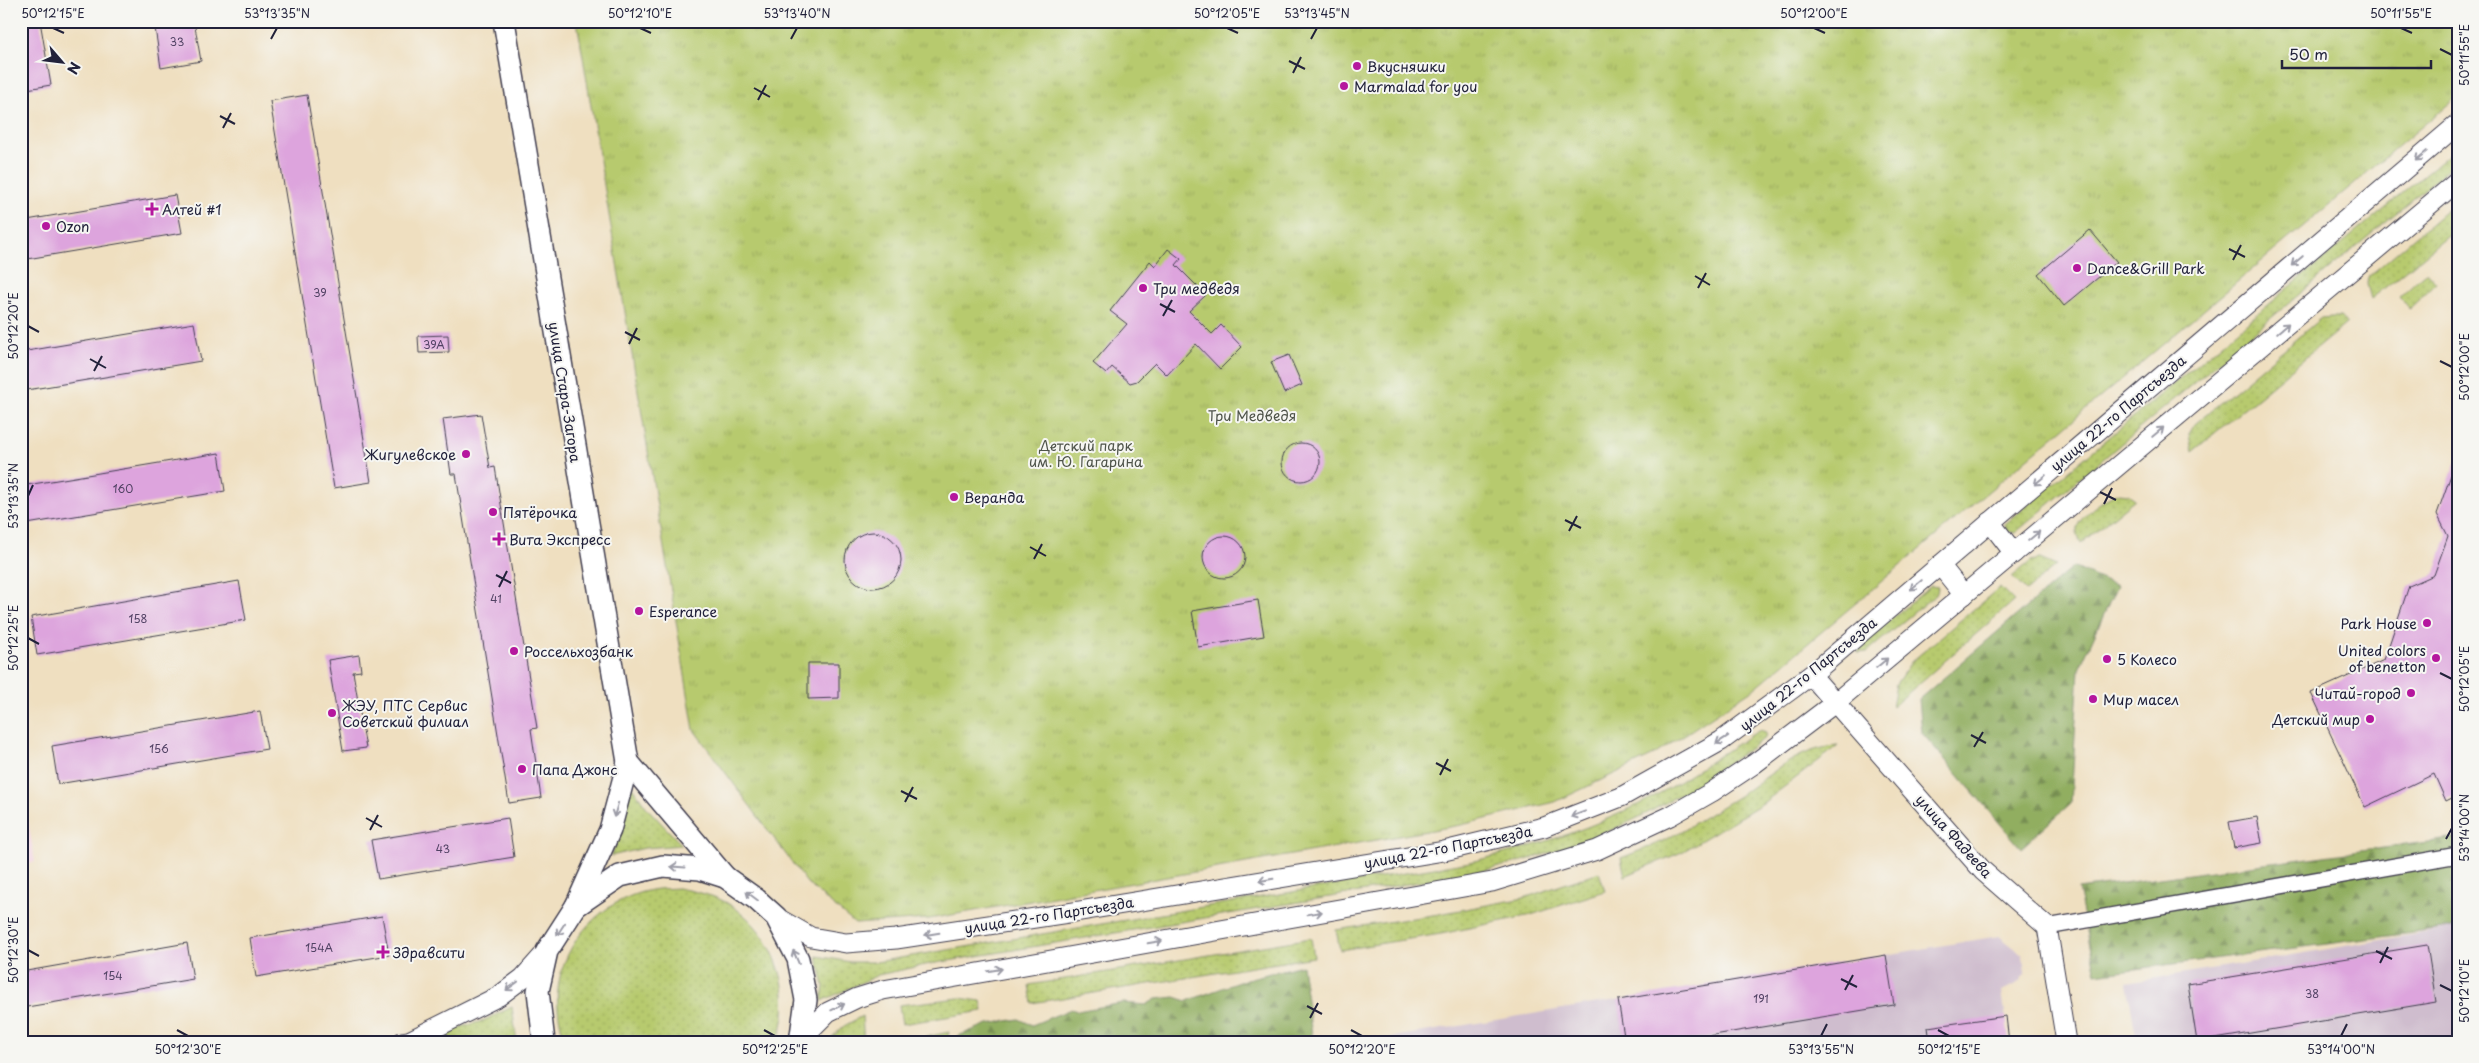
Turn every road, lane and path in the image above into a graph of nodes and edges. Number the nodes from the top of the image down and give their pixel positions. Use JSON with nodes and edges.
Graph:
{"nodes":[{"id":1,"x":504,"y":21,"type":"edge"},
{"id":2,"x":2458,"y":124,"type":"edge"},
{"id":3,"x":2458,"y":181,"type":"edge"},
{"id":4,"x":1990,"y":522,"type":"junction"},
{"id":5,"x":2014,"y":553,"type":"junction"},
{"id":6,"x":1940,"y":565,"type":"junction"},
{"id":7,"x":1964,"y":595,"type":"junction"},
{"id":8,"x":1811,"y":674,"type":"junction"},
{"id":9,"x":1836,"y":702,"type":"junction"},
{"id":10,"x":628,"y":762,"type":"junction"},
{"id":11,"x":2458,"y":855,"type":"edge"},
{"id":12,"x":725,"y":877,"type":"junction"},
{"id":13,"x":576,"y":906,"type":"junction"},
{"id":14,"x":776,"y":917,"type":"junction"},
{"id":15,"x":2047,"y":927,"type":"junction"},
{"id":16,"x":547,"y":952,"type":"junction"},
{"id":17,"x":801,"y":1040,"type":"edge"},
{"id":18,"x":408,"y":1041,"type":"edge"},
{"id":19,"x":544,"y":1042,"type":"edge"},
{"id":20,"x":2066,"y":1042,"type":"edge"}],
"edges":[{"from":1,"to":10,"type":"main road","name":"улица Стара-Загора"},
{"from":2,"to":4,"type":"street","name":"улица 22-го Партсъезда","one_way":true},
{"from":5,"to":3,"type":"street","one_way":true},
{"from":4,"to":5,"type":"street"},
{"from":4,"to":6,"type":"street","name":"улица 22-го Партсъезда"},
{"from":5,"to":7,"type":"street"},
{"from":6,"to":7,"type":"street"},
{"from":6,"to":8,"type":"street","name":"улица 22-го Партсъезда","one_way":true},
{"from":9,"to":7,"type":"street","one_way":true},
{"from":8,"to":9,"type":"street","name":"улица Фадеева"},
{"from":8,"to":14,"type":"street","name":"улица 22-го Партсъезда","one_way":true},
{"from":9,"to":15,"type":"street","name":"улица Фадеева"},
{"from":17,"to":9,"type":"street","one_way":true},
{"from":10,"to":12,"type":"main road"},
{"from":10,"to":13,"type":"main road","name":"улица Стара-Загора","one_way":true},
{"from":11,"to":15,"type":"street"},
{"from":12,"to":13,"type":"main road","one_way":true},
{"from":14,"to":12,"type":"main road","one_way":true},
{"from":13,"to":16,"type":"main road","name":"улица Стара-Загора","one_way":true},
{"from":17,"to":14,"type":"main road","one_way":true},
{"from":15,"to":20,"type":"street"},
{"from":16,"to":18,"type":"street","one_way":true},
{"from":16,"to":19,"type":"main road","name":"улица Стара-Загора"}]}
